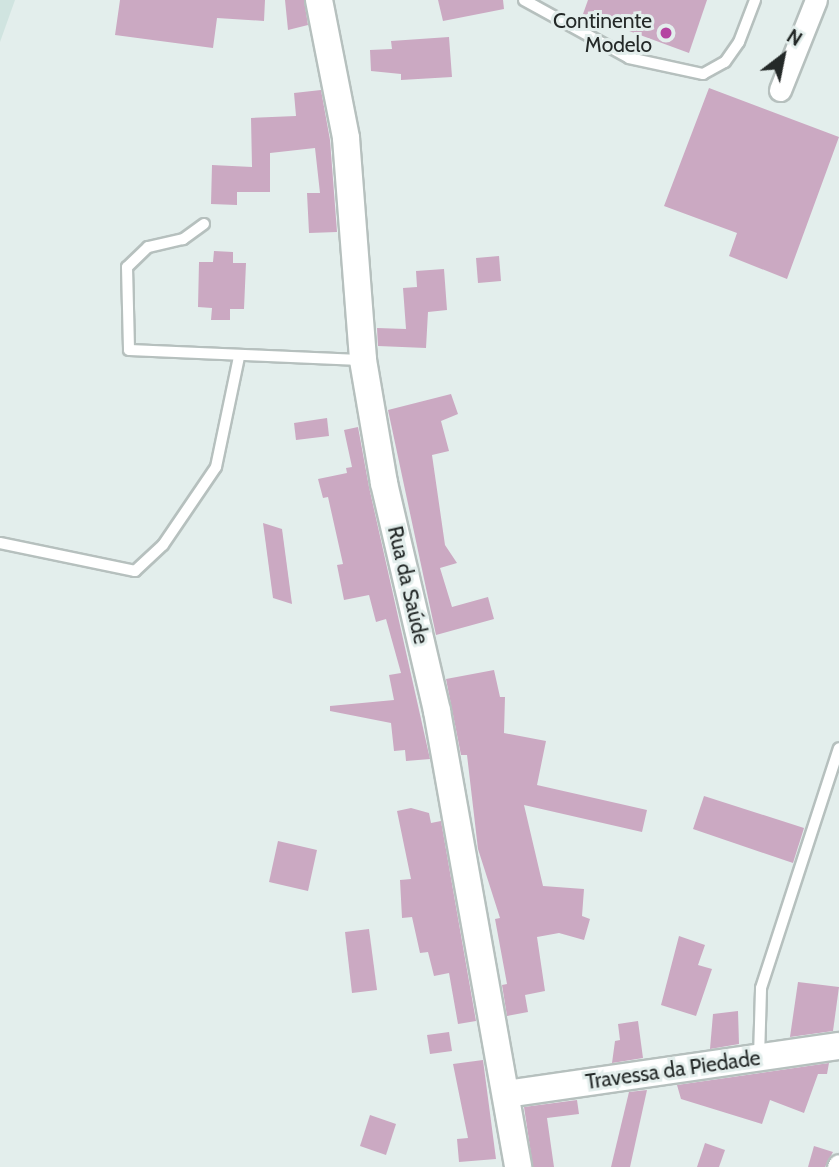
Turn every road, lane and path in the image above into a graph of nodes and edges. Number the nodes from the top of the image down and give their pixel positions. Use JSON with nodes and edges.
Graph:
{"nodes":[{"id":1,"x":319,"y":0,"type":"edge"},
{"id":2,"x":524,"y":0,"type":"edge"},
{"id":3,"x":755,"y":0,"type":"edge"},
{"id":4,"x":816,"y":0,"type":"edge"},
{"id":5,"x":780,"y":90,"type":"dead end"},
{"id":6,"x":204,"y":224,"type":"dead end"},
{"id":7,"x":239,"y":357,"type":"junction"},
{"id":8,"x":363,"y":360,"type":"junction"},
{"id":9,"x":0,"y":543,"type":"edge"},
{"id":10,"x":839,"y":748,"type":"edge"},
{"id":11,"x":839,"y":1046,"type":"edge"},
{"id":12,"x":759,"y":1057,"type":"junction"},
{"id":13,"x":506,"y":1094,"type":"junction"},
{"id":14,"x":518,"y":1167,"type":"edge"}],
"edges":[{"from":1,"to":8,"type":"street","name":"Rua da Saúde"},
{"from":2,"to":3,"type":"lane"},
{"from":4,"to":5,"type":"street"},
{"from":6,"to":7,"type":"lane"},
{"from":7,"to":8,"type":"lane"},
{"from":7,"to":9,"type":"lane"},
{"from":8,"to":13,"type":"street","name":"Rua da Saúde"},
{"from":10,"to":12,"type":"lane"},
{"from":11,"to":12,"type":"street","name":"Travessa da Piedade"},
{"from":12,"to":13,"type":"street","name":"Travessa da Piedade"},
{"from":13,"to":14,"type":"street","name":"Rua da Saúde"}]}
